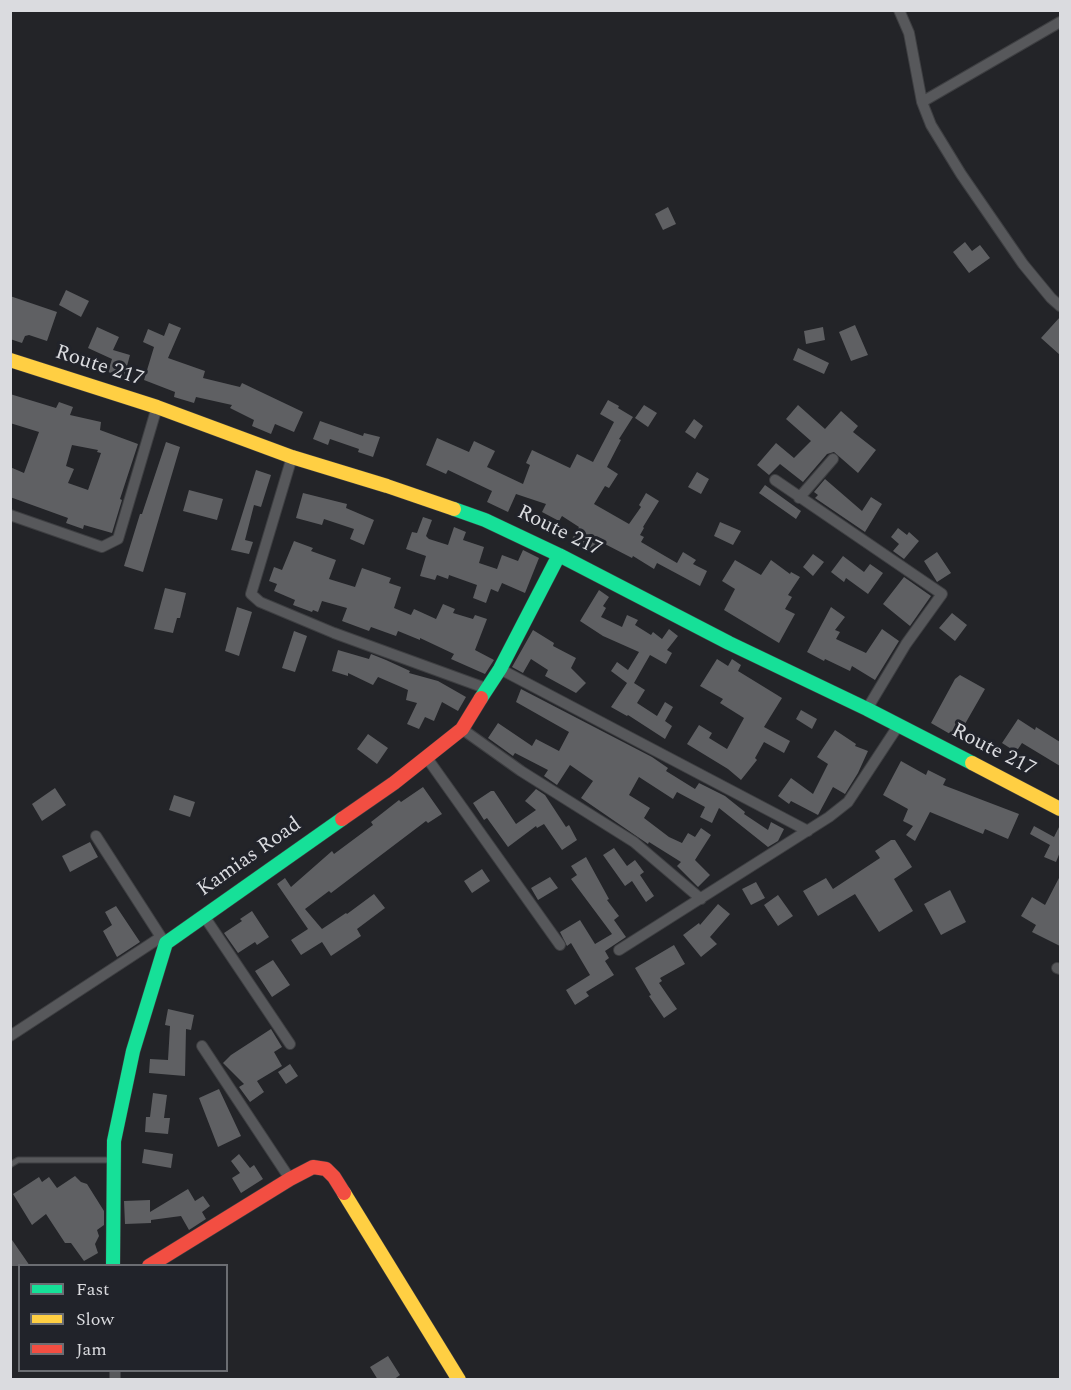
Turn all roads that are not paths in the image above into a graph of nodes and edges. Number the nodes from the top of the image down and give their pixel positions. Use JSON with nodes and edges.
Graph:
{"nodes":[{"id":1,"x":899,"y":10,"type":"edge"},
{"id":2,"x":1060,"y":22,"type":"edge"},
{"id":3,"x":922,"y":102,"type":"junction"},
{"id":4,"x":1060,"y":306,"type":"edge"},
{"id":5,"x":10,"y":360,"type":"edge"},
{"id":6,"x":157,"y":407,"type":"junction"},
{"id":7,"x":292,"y":457,"type":"junction"},
{"id":8,"x":833,"y":459,"type":"dead end"},
{"id":9,"x":775,"y":480,"type":"dead end"},
{"id":10,"x":799,"y":498,"type":"junction"},
{"id":11,"x":10,"y":515,"type":"edge"},
{"id":12,"x":559,"y":555,"type":"junction"},
{"id":13,"x":500,"y":669,"type":"junction"},
{"id":14,"x":488,"y":689,"type":"junction"},
{"id":15,"x":867,"y":709,"type":"junction"},
{"id":16,"x":898,"y":726,"type":"junction"},
{"id":17,"x":462,"y":729,"type":"junction"},
{"id":18,"x":427,"y":758,"type":"junction"},
{"id":19,"x":1060,"y":809,"type":"edge"},
{"id":20,"x":808,"y":831,"type":"junction"},
{"id":21,"x":96,"y":836,"type":"dead end"},
{"id":22,"x":701,"y":899,"type":"junction"},
{"id":23,"x":204,"y":916,"type":"junction"},
{"id":24,"x":164,"y":940,"type":"junction"},
{"id":25,"x":560,"y":945,"type":"dead end"},
{"id":26,"x":619,"y":950,"type":"dead end"},
{"id":27,"x":10,"y":1036,"type":"edge"},
{"id":28,"x":290,"y":1044,"type":"dead end"},
{"id":29,"x":202,"y":1046,"type":"dead end"},
{"id":30,"x":113,"y":1160,"type":"junction"},
{"id":31,"x":10,"y":1165,"type":"edge"},
{"id":32,"x":290,"y":1179,"type":"junction"},
{"id":33,"x":113,"y":1264,"type":"edge"},
{"id":34,"x":151,"y":1264,"type":"edge"},
{"id":35,"x":459,"y":1380,"type":"edge"}],
"edges":[{"from":1,"to":3,"type":"street"},
{"from":2,"to":3,"type":"street"},
{"from":3,"to":4,"type":"street"},
{"from":5,"to":6,"type":"street","name":"Route 217"},
{"from":6,"to":7,"type":"street","name":"Route 217"},
{"from":6,"to":11,"type":"street"},
{"from":7,"to":12,"type":"street","name":"Route 217"},
{"from":7,"to":14,"type":"street"},
{"from":8,"to":10,"type":"street"},
{"from":9,"to":10,"type":"street"},
{"from":10,"to":15,"type":"street"},
{"from":12,"to":13,"type":"street","name":"Kamias Road"},
{"from":12,"to":15,"type":"street","name":"Route 217"},
{"from":13,"to":14,"type":"street","name":"Kamias Road"},
{"from":13,"to":20,"type":"street"},
{"from":14,"to":17,"type":"street","name":"Kamias Road"},
{"from":15,"to":16,"type":"street","name":"Route 217"},
{"from":16,"to":19,"type":"street","name":"Route 217"},
{"from":16,"to":20,"type":"street"},
{"from":17,"to":18,"type":"street","name":"Kamias Road"},
{"from":17,"to":22,"type":"street"},
{"from":18,"to":23,"type":"street","name":"Kamias Road"},
{"from":18,"to":25,"type":"street"},
{"from":20,"to":22,"type":"street"},
{"from":21,"to":24,"type":"street"},
{"from":22,"to":26,"type":"street"},
{"from":23,"to":24,"type":"street","name":"Kamias Road"},
{"from":23,"to":28,"type":"street"},
{"from":24,"to":27,"type":"street"},
{"from":24,"to":30,"type":"street"},
{"from":29,"to":32,"type":"street"},
{"from":30,"to":31,"type":"lane"},
{"from":30,"to":33,"type":"street"},
{"from":32,"to":34,"type":"street"},
{"from":32,"to":35,"type":"street"}]}
